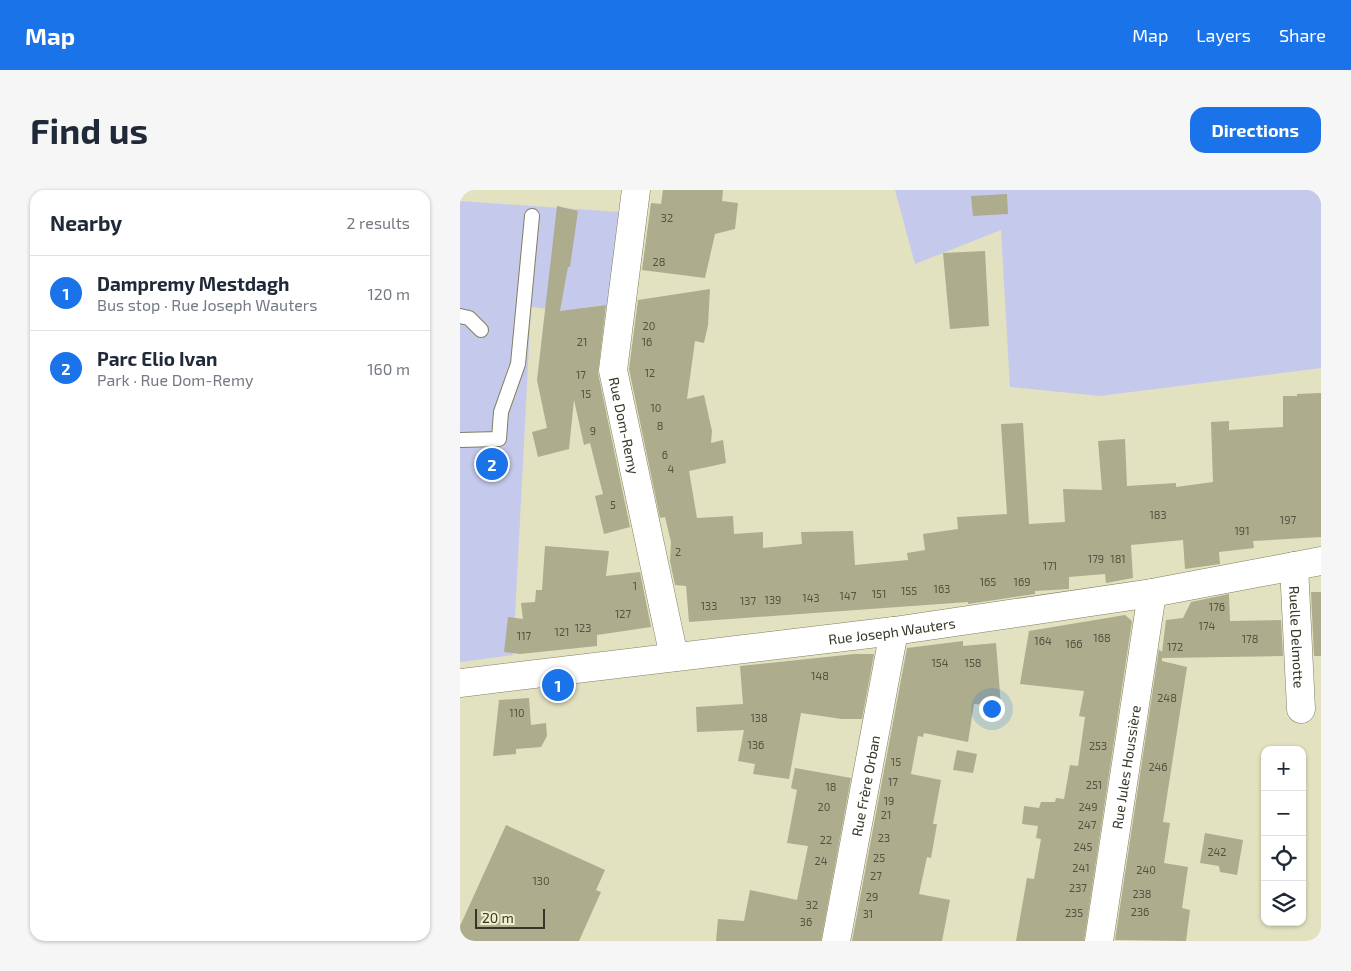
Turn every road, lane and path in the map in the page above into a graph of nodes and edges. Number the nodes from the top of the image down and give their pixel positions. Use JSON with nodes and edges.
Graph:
{"nodes":[{"id":1,"x":636,"y":190,"type":"edge"},
{"id":2,"x":532,"y":216,"type":"dead end"},
{"id":3,"x":460,"y":316,"type":"edge"},
{"id":4,"x":481,"y":330,"type":"dead end"},
{"id":5,"x":460,"y":440,"type":"edge"},
{"id":6,"x":1321,"y":561,"type":"edge"},
{"id":7,"x":1294,"y":566,"type":"junction"},
{"id":8,"x":1152,"y":593,"type":"junction"},
{"id":9,"x":894,"y":631,"type":"junction"},
{"id":10,"x":674,"y":657,"type":"junction"},
{"id":11,"x":460,"y":683,"type":"edge"},
{"id":12,"x":1300,"y":709,"type":"dead end"},
{"id":13,"x":836,"y":941,"type":"edge"},
{"id":14,"x":1099,"y":941,"type":"edge"}],
"edges":[{"from":1,"to":10,"type":"street","name":"Rue Dom-Remy"},
{"from":2,"to":5,"type":"lane"},
{"from":3,"to":4,"type":"lane"},
{"from":6,"to":7,"type":"street","name":"Rue Joseph Wauters"},
{"from":7,"to":8,"type":"street","name":"Rue Joseph Wauters"},
{"from":7,"to":12,"type":"street","name":"Ruelle Delmotte"},
{"from":8,"to":9,"type":"street","name":"Rue Joseph Wauters"},
{"from":8,"to":14,"type":"street","name":"Rue Jules Houssière"},
{"from":9,"to":10,"type":"street","name":"Rue Joseph Wauters"},
{"from":9,"to":13,"type":"street","name":"Rue Frère Orban"},
{"from":10,"to":11,"type":"street","name":"Rue Joseph Wauters"}]}
